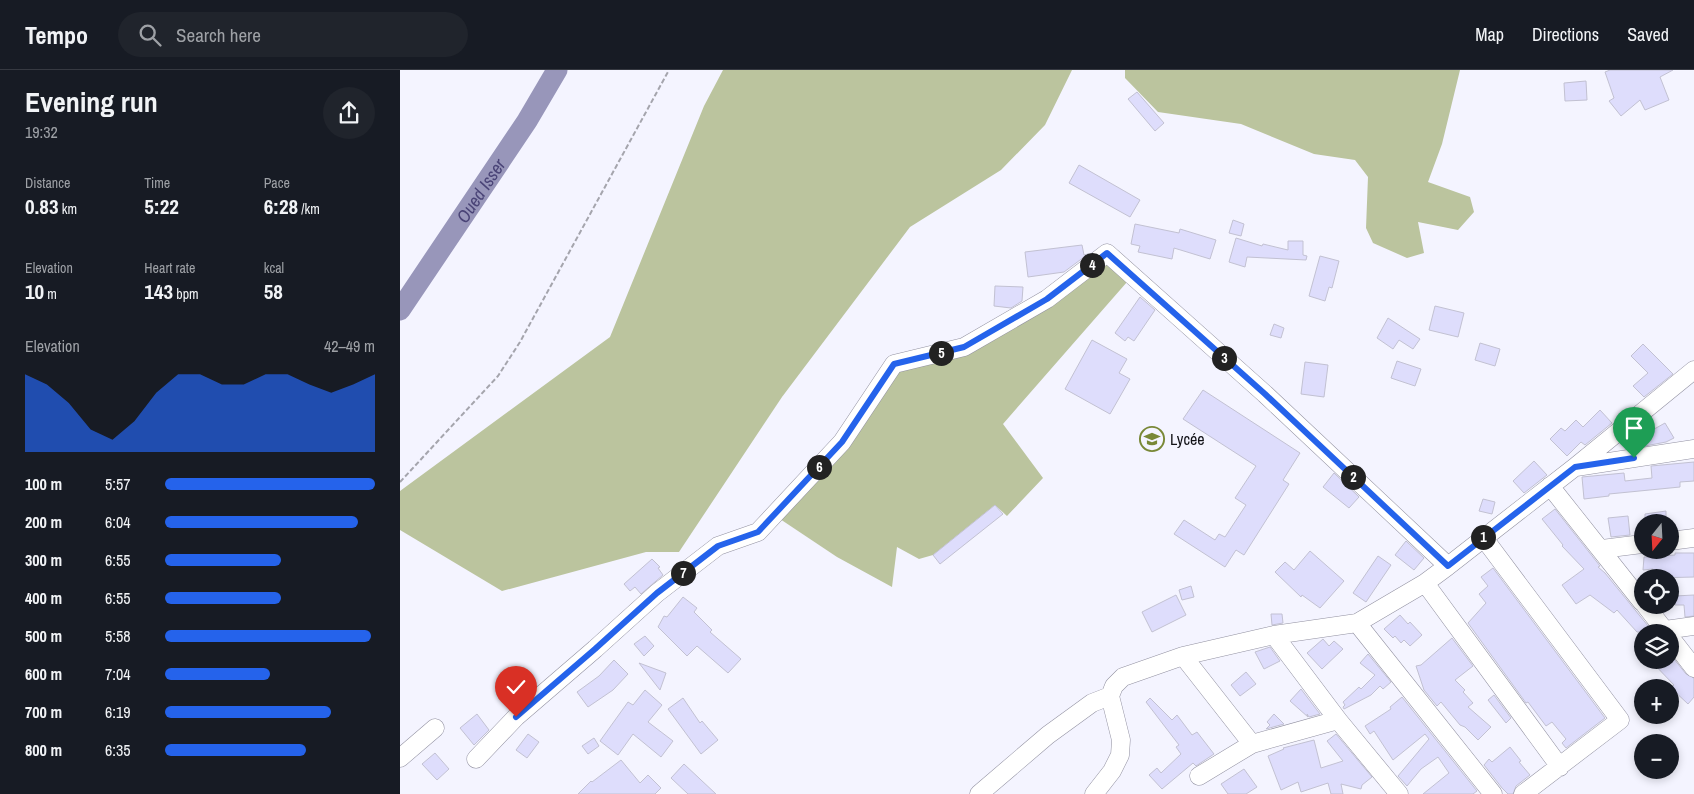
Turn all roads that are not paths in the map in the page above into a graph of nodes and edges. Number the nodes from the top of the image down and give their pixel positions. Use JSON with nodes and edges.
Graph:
{"nodes":[{"id":1,"x":1694,"y":370,"type":"edge"},
{"id":2,"x":1694,"y":449,"type":"edge"},
{"id":3,"x":1575,"y":467,"type":"junction"},
{"id":4,"x":1550,"y":486,"type":"junction"},
{"id":5,"x":1483,"y":537,"type":"junction"},
{"id":6,"x":1694,"y":538,"type":"edge"},
{"id":7,"x":1679,"y":540,"type":"edge"},
{"id":8,"x":1634,"y":545,"type":"edge"},
{"id":9,"x":1602,"y":549,"type":"junction"},
{"id":10,"x":1448,"y":566,"type":"junction"},
{"id":11,"x":1425,"y":583,"type":"junction"},
{"id":12,"x":1634,"y":591,"type":"edge"},
{"id":13,"x":1652,"y":614,"type":"edge"},
{"id":14,"x":1357,"y":623,"type":"junction"},
{"id":15,"x":1660,"y":624,"type":"edge"},
{"id":16,"x":1694,"y":626,"type":"edge"},
{"id":17,"x":1679,"y":630,"type":"edge"},
{"id":18,"x":1274,"y":635,"type":"junction"},
{"id":19,"x":1679,"y":649,"type":"edge"},
{"id":20,"x":1183,"y":656,"type":"junction"},
{"id":21,"x":1694,"y":668,"type":"edge"},
{"id":22,"x":1110,"y":696,"type":"junction"},
{"id":23,"x":1338,"y":720,"type":"junction"},
{"id":24,"x":436,"y":728,"type":"dead end"},
{"id":25,"x":1252,"y":744,"type":"junction"},
{"id":26,"x":400,"y":758,"type":"edge"},
{"id":27,"x":476,"y":760,"type":"dead end"},
{"id":28,"x":1560,"y":766,"type":"junction"},
{"id":29,"x":1199,"y":776,"type":"dead end"},
{"id":30,"x":979,"y":794,"type":"edge"},
{"id":31,"x":1094,"y":794,"type":"edge"},
{"id":32,"x":1399,"y":794,"type":"edge"},
{"id":33,"x":1493,"y":794,"type":"edge"},
{"id":34,"x":1522,"y":794,"type":"edge"}],
"edges":[{"from":1,"to":3,"type":"street"},
{"from":2,"to":3,"type":"street"},
{"from":3,"to":4,"type":"street"},
{"from":4,"to":5,"type":"street"},
{"from":4,"to":9,"type":"street"},
{"from":5,"to":10,"type":"street"},
{"from":5,"to":28,"type":"street"},
{"from":6,"to":7,"type":"street"},
{"from":8,"to":9,"type":"street"},
{"from":9,"to":12,"type":"street"},
{"from":10,"to":11,"type":"street"},
{"from":10,"to":27,"type":"street"},
{"from":11,"to":14,"type":"street"},
{"from":11,"to":28,"type":"street"},
{"from":13,"to":15,"type":"street"},
{"from":14,"to":18,"type":"street"},
{"from":14,"to":33,"type":"street"},
{"from":16,"to":17,"type":"street"},
{"from":18,"to":20,"type":"street"},
{"from":18,"to":23,"type":"street"},
{"from":19,"to":21,"type":"street"},
{"from":20,"to":22,"type":"street"},
{"from":20,"to":25,"type":"street"},
{"from":22,"to":30,"type":"street"},
{"from":22,"to":31,"type":"street"},
{"from":23,"to":25,"type":"street"},
{"from":23,"to":32,"type":"street"},
{"from":24,"to":26,"type":"street"},
{"from":25,"to":29,"type":"street"},
{"from":28,"to":34,"type":"street"}]}
